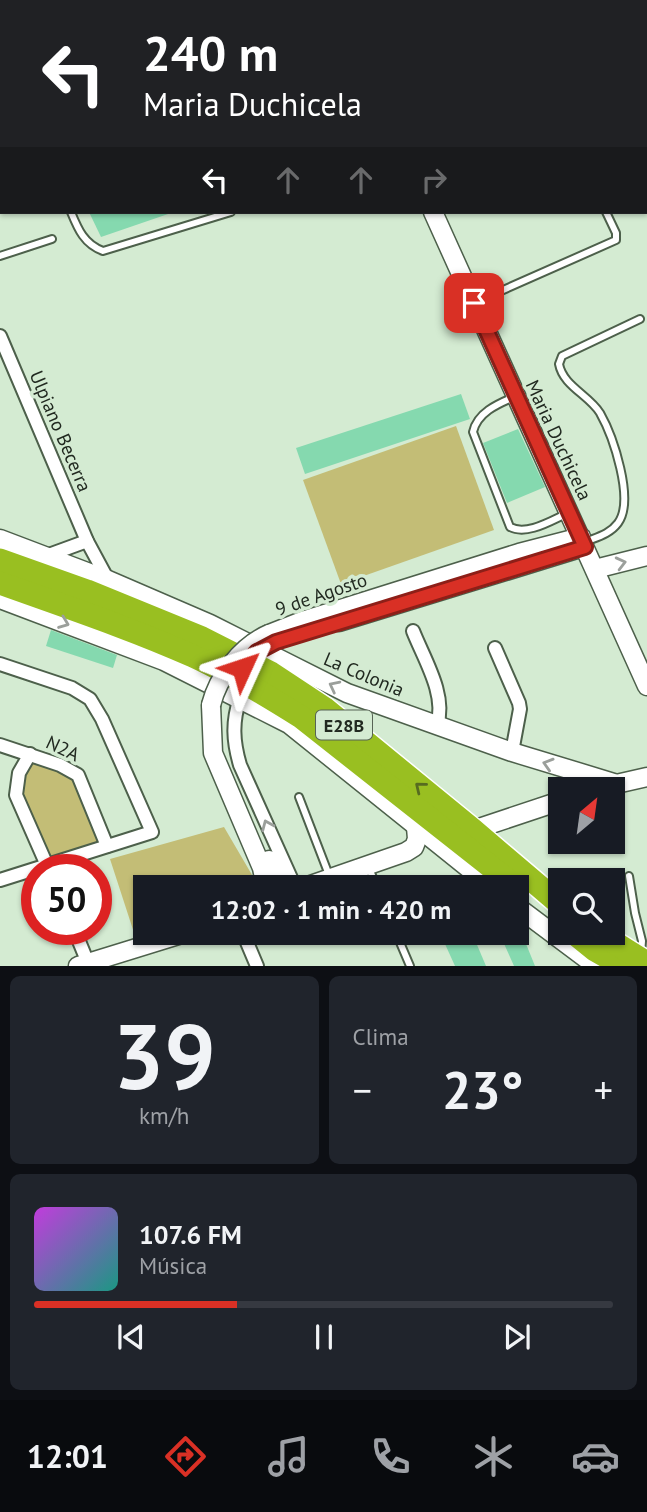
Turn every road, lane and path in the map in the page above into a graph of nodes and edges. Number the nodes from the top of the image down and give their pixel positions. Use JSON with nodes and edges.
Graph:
{"nodes":[{"id":1,"x":72,"y":214,"type":"edge"},
{"id":2,"x":224,"y":214,"type":"edge"},
{"id":3,"x":434,"y":214,"type":"edge"},
{"id":4,"x":607,"y":214,"type":"edge"},
{"id":5,"x":52,"y":239,"type":"dead end"},
{"id":6,"x":0,"y":256,"type":"edge"},
{"id":7,"x":474,"y":303,"type":"junction"},
{"id":8,"x":640,"y":319,"type":"dead end"},
{"id":9,"x":0,"y":336,"type":"edge"},
{"id":10,"x":515,"y":396,"type":"junction"},
{"id":11,"x":569,"y":512,"type":"junction"},
{"id":12,"x":0,"y":540,"type":"edge"},
{"id":13,"x":88,"y":541,"type":"junction"},
{"id":14,"x":583,"y":542,"type":"junction"},
{"id":15,"x":46,"y":556,"type":"junction"},
{"id":16,"x":647,"y":556,"type":"edge"},
{"id":17,"x":0,"y":560,"type":"edge"},
{"id":18,"x":595,"y":569,"type":"junction"},
{"id":19,"x":108,"y":580,"type":"junction"},
{"id":20,"x":0,"y":583,"type":"edge"},
{"id":21,"x":0,"y":599,"type":"edge"},
{"id":22,"x":413,"y":631,"type":"dead end"},
{"id":23,"x":495,"y":648,"type":"dead end"},
{"id":24,"x":0,"y":664,"type":"edge"},
{"id":25,"x":647,"y":686,"type":"edge"},
{"id":26,"x":240,"y":698,"type":"junction"},
{"id":27,"x":216,"y":709,"type":"junction"},
{"id":28,"x":438,"y":725,"type":"junction"},
{"id":29,"x":0,"y":745,"type":"edge"},
{"id":30,"x":512,"y":752,"type":"junction"},
{"id":31,"x":30,"y":754,"type":"junction"},
{"id":32,"x":594,"y":777,"type":"edge"},
{"id":33,"x":647,"y":777,"type":"edge"},
{"id":34,"x":625,"y":781,"type":"edge"},
{"id":35,"x":299,"y":797,"type":"dead end"},
{"id":36,"x":548,"y":805,"type":"edge"},
{"id":37,"x":416,"y":827,"type":"junction"},
{"id":38,"x":474,"y":830,"type":"junction"},
{"id":39,"x":107,"y":846,"type":"junction"},
{"id":40,"x":406,"y":852,"type":"junction"},
{"id":41,"x":448,"y":853,"type":"junction"},
{"id":42,"x":42,"y":854,"type":"edge"},
{"id":43,"x":86,"y":854,"type":"edge"},
{"id":44,"x":368,"y":865,"type":"junction"},
{"id":45,"x":21,"y":875,"type":"edge"},
{"id":46,"x":263,"y":875,"type":"edge"},
{"id":47,"x":274,"y":875,"type":"edge"},
{"id":48,"x":290,"y":875,"type":"edge"},
{"id":49,"x":329,"y":875,"type":"edge"},
{"id":50,"x":336,"y":875,"type":"edge"},
{"id":51,"x":372,"y":875,"type":"edge"},
{"id":52,"x":476,"y":875,"type":"edge"},
{"id":53,"x":501,"y":875,"type":"edge"},
{"id":54,"x":629,"y":876,"type":"dead end"},
{"id":55,"x":0,"y":880,"type":"edge"},
{"id":56,"x":548,"y":894,"type":"edge"},
{"id":57,"x":529,"y":897,"type":"edge"},
{"id":58,"x":548,"y":912,"type":"edge"},
{"id":59,"x":529,"y":916,"type":"edge"},
{"id":60,"x":78,"y":945,"type":"edge"},
{"id":61,"x":146,"y":945,"type":"edge"},
{"id":62,"x":248,"y":945,"type":"edge"},
{"id":63,"x":401,"y":945,"type":"edge"},
{"id":64,"x":589,"y":945,"type":"edge"},
{"id":65,"x":614,"y":945,"type":"edge"},
{"id":66,"x":637,"y":963,"type":"edge"},
{"id":67,"x":83,"y":964,"type":"edge"},
{"id":68,"x":257,"y":966,"type":"edge"},
{"id":69,"x":410,"y":966,"type":"edge"},
{"id":70,"x":596,"y":966,"type":"edge"}],
"edges":[{"from":1,"to":2,"type":"lane"},
{"from":3,"to":7,"type":"main road","name":"Maria Duchicela"},
{"from":4,"to":7,"type":"lane"},
{"from":5,"to":6,"type":"lane"},
{"from":7,"to":10,"type":"main road","name":"Maria Duchicela"},
{"from":8,"to":14,"type":"lane"},
{"from":9,"to":13,"type":"street","name":"Ulpiano Becerra"},
{"from":10,"to":11,"type":"main road","name":"Maria Duchicela"},
{"from":10,"to":11,"type":"lane"},
{"from":11,"to":14,"type":"main road","name":"Maria Duchicela"},
{"from":12,"to":15,"type":"main road","name":"La Colonia"},
{"from":13,"to":15,"type":"street"},
{"from":13,"to":19,"type":"street","name":"Ulpiano Becerra"},
{"from":14,"to":18,"type":"main road","name":"Maria Duchicela"},
{"from":14,"to":27,"type":"main road","name":"9 de Agosto"},
{"from":15,"to":19,"type":"main road","name":"La Colonia"},
{"from":18,"to":16,"type":"main road","one_way":true},
{"from":38,"to":17,"type":"highway","number":"E28B","one_way":true},
{"from":18,"to":25,"type":"main road","name":"Maria Duchicela"},
{"from":28,"to":19,"type":"main road","name":"La Colonia","one_way":true},
{"from":20,"to":53,"type":"highway","number":"E28B"},
{"from":21,"to":26,"type":"main road","one_way":true},
{"from":22,"to":28,"type":"street"},
{"from":23,"to":30,"type":"street"},
{"from":24,"to":39,"type":"street"},
{"from":26,"to":37,"type":"main road"},
{"from":48,"to":26,"type":"street","one_way":true},
{"from":27,"to":46,"type":"main road","name":"9 de Agosto"},
{"from":27,"to":47,"type":"main road","name":"9 de Agosto"},
{"from":28,"to":30,"type":"main road","name":"La Colonia"},
{"from":29,"to":31,"type":"street","name":"N2A"},
{"from":32,"to":30,"type":"main road","name":"La Colonia","one_way":true},
{"from":31,"to":39,"type":"street","name":"N2A"},
{"from":31,"to":42,"type":"street"},
{"from":33,"to":34,"type":"main road"},
{"from":35,"to":49,"type":"lane"},
{"from":36,"to":38,"type":"main road"},
{"from":37,"to":40,"type":"main road"},
{"from":37,"to":41,"type":"main road"},
{"from":38,"to":56,"type":"highway","number":"E28B"},
{"from":39,"to":43,"type":"street"},
{"from":40,"to":41,"type":"main road"},
{"from":40,"to":44,"type":"main road"},
{"from":41,"to":52,"type":"main road"},
{"from":44,"to":50,"type":"main road"},
{"from":44,"to":51,"type":"lane"},
{"from":45,"to":55,"type":"street"},
{"from":54,"to":66,"type":"lane"},
{"from":57,"to":58,"type":"highway","number":"E28B"},
{"from":59,"to":70,"type":"main road"},
{"from":60,"to":67,"type":"street"},
{"from":61,"to":67,"type":"main road"},
{"from":62,"to":68,"type":"street"},
{"from":63,"to":69,"type":"lane"},
{"from":64,"to":66,"type":"highway"},
{"from":65,"to":66,"type":"highway"}]}
